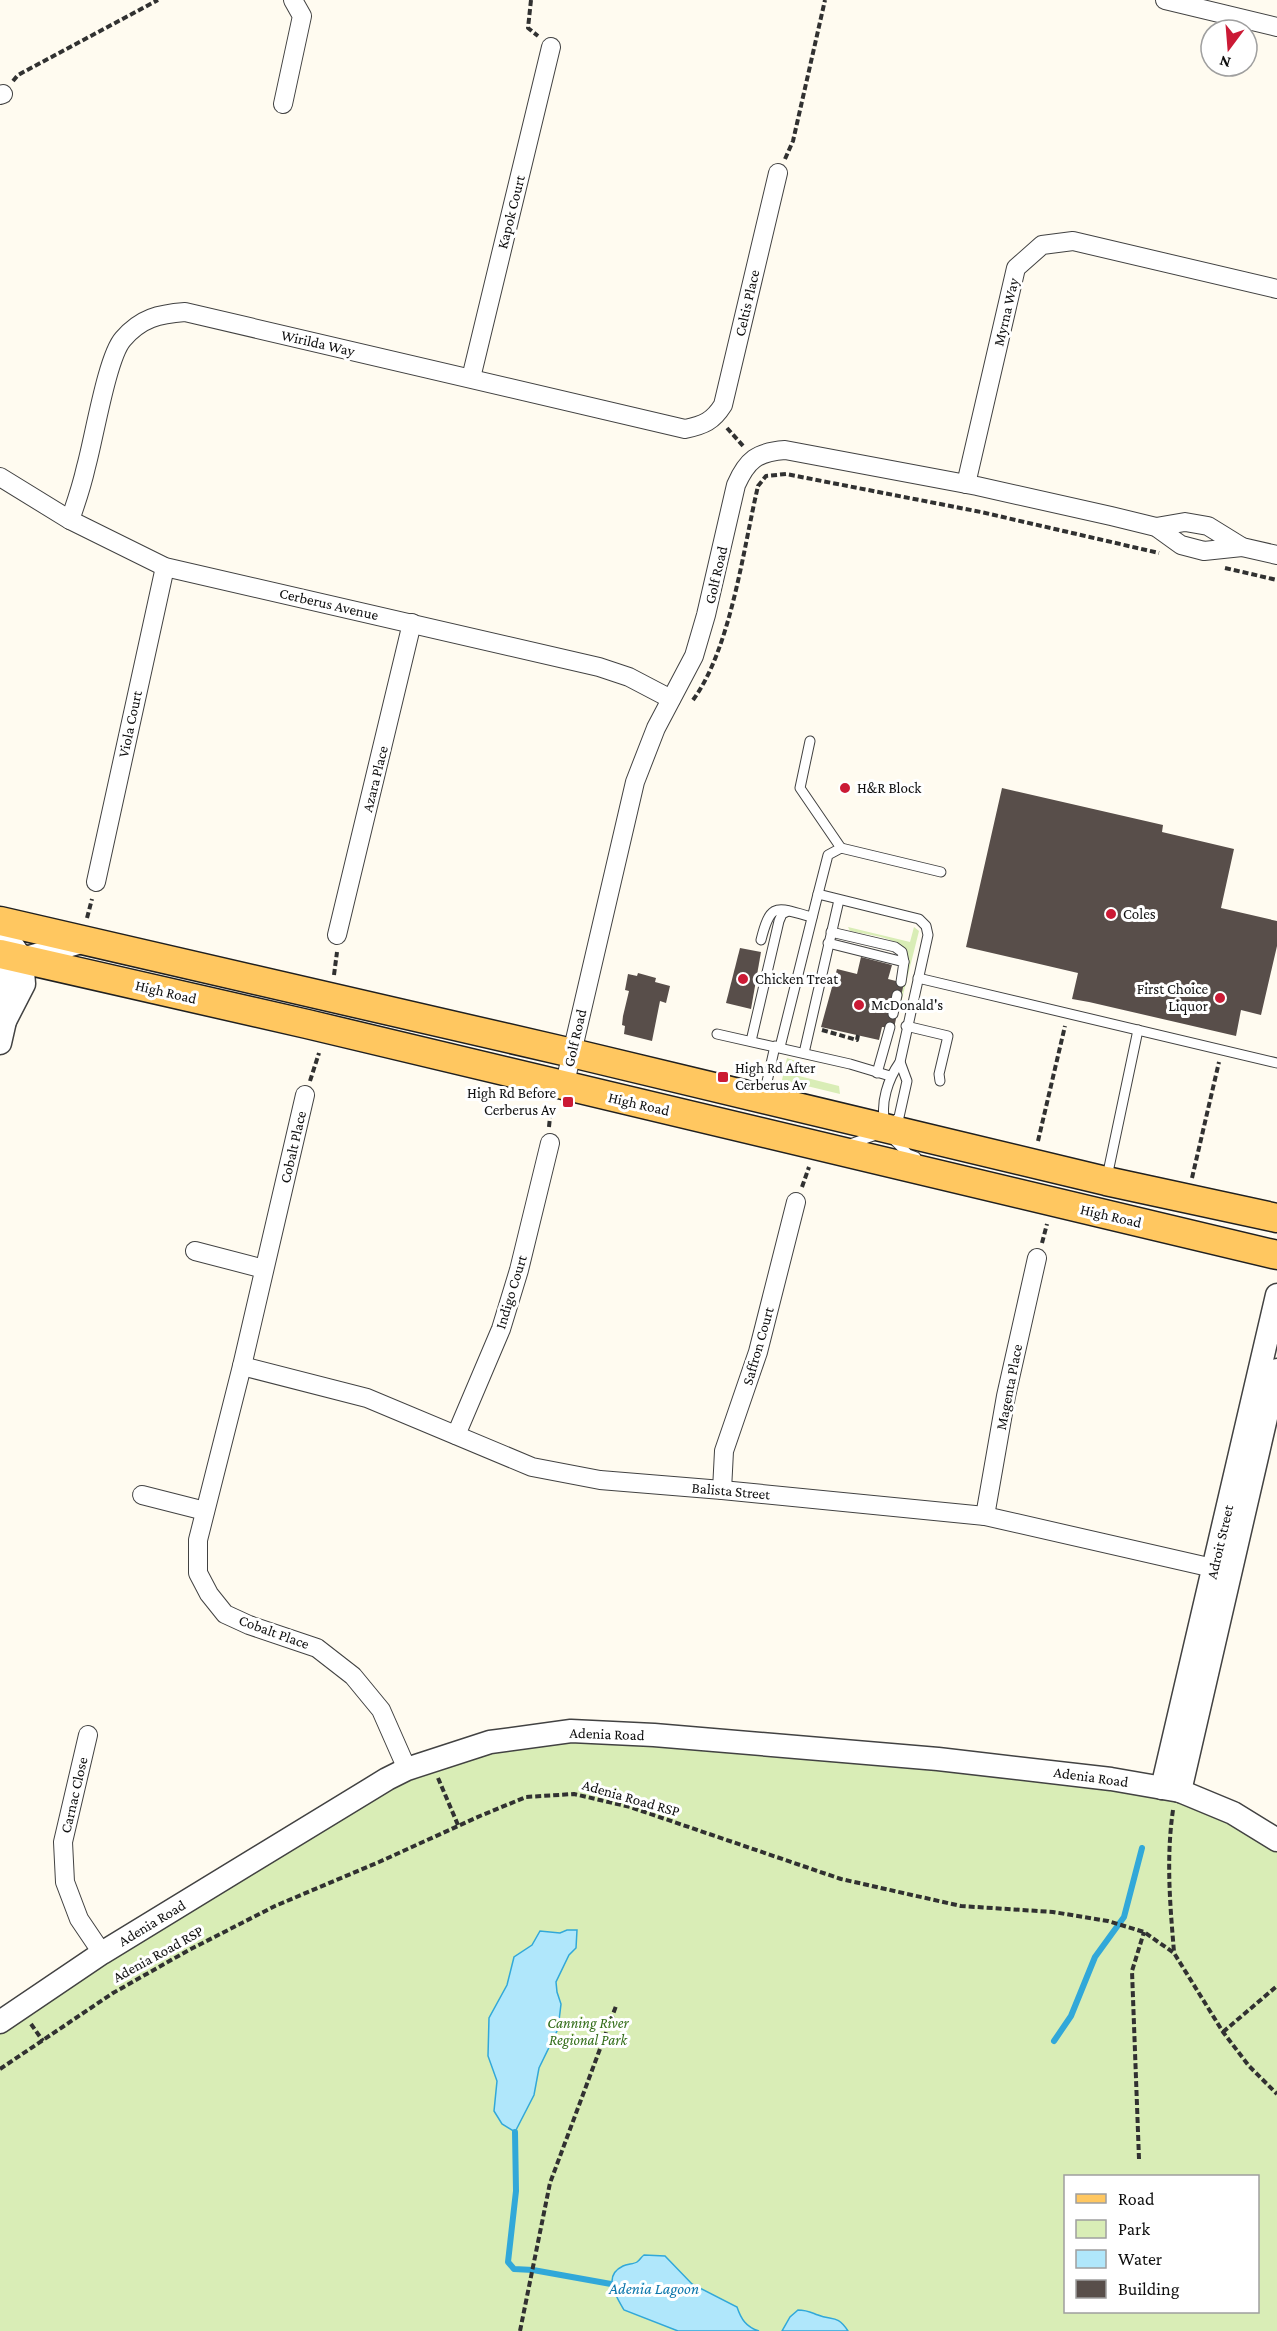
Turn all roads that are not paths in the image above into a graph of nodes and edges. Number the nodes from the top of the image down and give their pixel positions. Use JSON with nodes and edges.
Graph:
{"nodes":[{"id":1,"x":293,"y":0,"type":"edge"},
{"id":2,"x":1165,"y":0,"type":"edge"},
{"id":3,"x":1277,"y":27,"type":"edge"},
{"id":4,"x":551,"y":47,"type":"road end"},
{"id":5,"x":283,"y":104,"type":"dead end"},
{"id":6,"x":778,"y":173,"type":"road end"},
{"id":7,"x":1277,"y":289,"type":"edge"},
{"id":8,"x":471,"y":378,"type":"junction"},
{"id":9,"x":710,"y":421,"type":"joint"},
{"id":10,"x":0,"y":477,"type":"edge"},
{"id":11,"x":966,"y":484,"type":"junction"},
{"id":12,"x":70,"y":520,"type":"junction"},
{"id":13,"x":1277,"y":555,"type":"edge"},
{"id":14,"x":165,"y":567,"type":"junction"},
{"id":15,"x":412,"y":623,"type":"junction"},
{"id":16,"x":671,"y":699,"type":"junction"},
{"id":17,"x":810,"y":741,"type":"dead end"},
{"id":18,"x":841,"y":848,"type":"junction"},
{"id":19,"x":941,"y":872,"type":"dead end"},
{"id":20,"x":96,"y":882,"type":"dead end"},
{"id":21,"x":818,"y":894,"type":"junction"},
{"id":22,"x":839,"y":900,"type":"junction"},
{"id":23,"x":788,"y":911,"type":"junction"},
{"id":24,"x":812,"y":917,"type":"junction"},
{"id":25,"x":0,"y":921,"type":"edge"},
{"id":26,"x":831,"y":932,"type":"junction"},
{"id":27,"x":0,"y":934,"type":"edge"},
{"id":28,"x":337,"y":935,"type":"road end"},
{"id":29,"x":761,"y":940,"type":"dead end"},
{"id":30,"x":85,"y":941,"type":"junction"},
{"id":31,"x":828,"y":943,"type":"junction"},
{"id":32,"x":11,"y":957,"type":"edge"},
{"id":33,"x":904,"y":962,"type":"junction"},
{"id":34,"x":918,"y":978,"type":"junction"},
{"id":35,"x":901,"y":982,"type":"dead end"},
{"id":36,"x":897,"y":995,"type":"dead end"},
{"id":37,"x":893,"y":1014,"type":"dead end"},
{"id":38,"x":906,"y":1026,"type":"junction"},
{"id":39,"x":1138,"y":1030,"type":"junction"},
{"id":40,"x":3,"y":1032,"type":"edge"},
{"id":41,"x":717,"y":1034,"type":"dead end"},
{"id":42,"x":904,"y":1036,"type":"junction"},
{"id":43,"x":751,"y":1041,"type":"junction"},
{"id":44,"x":778,"y":1047,"type":"junction"},
{"id":45,"x":572,"y":1053,"type":"junction"},
{"id":46,"x":804,"y":1053,"type":"junction"},
{"id":47,"x":900,"y":1062,"type":"junction"},
{"id":48,"x":1277,"y":1063,"type":"edge"},
{"id":49,"x":877,"y":1072,"type":"junction"},
{"id":50,"x":890,"y":1076,"type":"junction"},
{"id":51,"x":940,"y":1081,"type":"dead end"},
{"id":52,"x":564,"y":1087,"type":"junction"},
{"id":53,"x":305,"y":1095,"type":"road end"},
{"id":54,"x":763,"y":1100,"type":"junction"},
{"id":55,"x":886,"y":1129,"type":"junction"},
{"id":56,"x":550,"y":1143,"type":"dead end"},
{"id":57,"x":827,"y":1150,"type":"junction"},
{"id":58,"x":1106,"y":1181,"type":"junction"},
{"id":59,"x":984,"y":1186,"type":"junction"},
{"id":60,"x":795,"y":1202,"type":"dead end"},
{"id":61,"x":1277,"y":1218,"type":"edge"},
{"id":62,"x":195,"y":1251,"type":"dead end"},
{"id":63,"x":1277,"y":1255,"type":"edge"},
{"id":64,"x":1037,"y":1258,"type":"dead end"},
{"id":65,"x":264,"y":1269,"type":"junction"},
{"id":66,"x":1277,"y":1295,"type":"edge"},
{"id":67,"x":242,"y":1366,"type":"junction"},
{"id":68,"x":1277,"y":1371,"type":"edge"},
{"id":69,"x":456,"y":1435,"type":"junction"},
{"id":70,"x":722,"y":1490,"type":"junction"},
{"id":71,"x":142,"y":1495,"type":"dead end"},
{"id":72,"x":205,"y":1511,"type":"junction"},
{"id":73,"x":985,"y":1516,"type":"junction"},
{"id":74,"x":1222,"y":1570,"type":"junction"},
{"id":75,"x":88,"y":1735,"type":"dead end"},
{"id":76,"x":407,"y":1769,"type":"junction"},
{"id":77,"x":1175,"y":1797,"type":"junction"},
{"id":78,"x":1277,"y":1840,"type":"edge"},
{"id":79,"x":102,"y":1953,"type":"junction"},
{"id":80,"x":0,"y":2022,"type":"edge"}],
"edges":[{"from":1,"to":5,"type":"street"},
{"from":2,"to":3,"type":"street"},
{"from":4,"to":8,"type":"street","name":"Kapok Court"},
{"from":6,"to":9,"type":"street","name":"Celtis Place"},
{"from":7,"to":11,"type":"street","name":"Myrna Way"},
{"from":8,"to":9,"type":"street","name":"Wirilda Way"},
{"from":8,"to":12,"type":"street","name":"Wirilda Way"},
{"from":10,"to":12,"type":"street","name":"Cerberus Avenue"},
{"from":11,"to":13,"type":"street","name":"Golf Road"},
{"from":11,"to":16,"type":"street","name":"Golf Road"},
{"from":12,"to":14,"type":"street","name":"Cerberus Avenue"},
{"from":14,"to":15,"type":"street","name":"Cerberus Avenue"},
{"from":14,"to":20,"type":"street","name":"Viola Court"},
{"from":15,"to":16,"type":"street","name":"Cerberus Avenue"},
{"from":15,"to":28,"type":"street","name":"Azara Place"},
{"from":16,"to":45,"type":"street","name":"Golf Road"},
{"from":17,"to":18,"type":"lane"},
{"from":18,"to":19,"type":"lane"},
{"from":18,"to":21,"type":"lane"},
{"from":21,"to":22,"type":"lane"},
{"from":21,"to":24,"type":"lane"},
{"from":22,"to":26,"type":"lane"},
{"from":22,"to":34,"type":"lane"},
{"from":23,"to":24,"type":"lane"},
{"from":23,"to":29,"type":"lane"},
{"from":23,"to":43,"type":"lane"},
{"from":24,"to":44,"type":"lane"},
{"from":25,"to":30,"type":"main road"},
{"from":26,"to":31,"type":"lane"},
{"from":26,"to":33,"type":"lane"},
{"from":27,"to":32,"type":"street"},
{"from":30,"to":32,"type":"street"},
{"from":30,"to":45,"type":"main road"},
{"from":31,"to":33,"type":"lane"},
{"from":31,"to":46,"type":"lane"},
{"from":32,"to":40,"type":"street"},
{"from":32,"to":52,"type":"main road","name":"High Road"},
{"from":33,"to":35,"type":"lane"},
{"from":34,"to":38,"type":"lane"},
{"from":34,"to":39,"type":"lane"},
{"from":36,"to":37,"type":"lane"},
{"from":38,"to":42,"type":"lane"},
{"from":38,"to":51,"type":"lane"},
{"from":39,"to":48,"type":"lane"},
{"from":39,"to":58,"type":"lane"},
{"from":41,"to":43,"type":"lane"},
{"from":42,"to":47,"type":"lane"},
{"from":42,"to":49,"type":"lane"},
{"from":43,"to":44,"type":"lane"},
{"from":44,"to":46,"type":"lane"},
{"from":44,"to":54,"type":"lane"},
{"from":45,"to":52,"type":"street","name":"Golf Road"},
{"from":45,"to":54,"type":"main road"},
{"from":46,"to":49,"type":"lane"},
{"from":47,"to":50,"type":"lane"},
{"from":47,"to":55,"type":"lane"},
{"from":49,"to":50,"type":"lane"},
{"from":50,"to":55,"type":"lane"},
{"from":52,"to":57,"type":"main road","name":"High Road"},
{"from":53,"to":65,"type":"street","name":"Cobalt Place"},
{"from":54,"to":55,"type":"main road"},
{"from":55,"to":57,"type":"lane"},
{"from":55,"to":58,"type":"main road"},
{"from":55,"to":59,"type":"lane"},
{"from":56,"to":69,"type":"street","name":"Indigo Court"},
{"from":57,"to":59,"type":"main road","name":"High Road"},
{"from":58,"to":61,"type":"main road"},
{"from":59,"to":63,"type":"main road","name":"High Road"},
{"from":60,"to":70,"type":"street","name":"Saffron Court"},
{"from":62,"to":65,"type":"street"},
{"from":64,"to":73,"type":"street","name":"Magenta Place"},
{"from":65,"to":67,"type":"street","name":"Cobalt Place"},
{"from":66,"to":74,"type":"street","name":"Adroit Street"},
{"from":67,"to":69,"type":"street","name":"Balista Street"},
{"from":67,"to":72,"type":"street","name":"Cobalt Place"},
{"from":68,"to":74,"type":"street","name":"Adroit Street"},
{"from":69,"to":70,"type":"street","name":"Balista Street"},
{"from":70,"to":73,"type":"street","name":"Balista Street"},
{"from":71,"to":72,"type":"street"},
{"from":72,"to":76,"type":"street","name":"Cobalt Place"},
{"from":73,"to":74,"type":"street","name":"Balista Street"},
{"from":74,"to":77,"type":"street","name":"Adroit Street"},
{"from":75,"to":79,"type":"street","name":"Carnac Close"},
{"from":76,"to":77,"type":"street","name":"Adenia Road"},
{"from":76,"to":79,"type":"street","name":"Adenia Road"},
{"from":77,"to":78,"type":"street","name":"Adenia Road"},
{"from":79,"to":80,"type":"street","name":"Adenia Road"}]}
